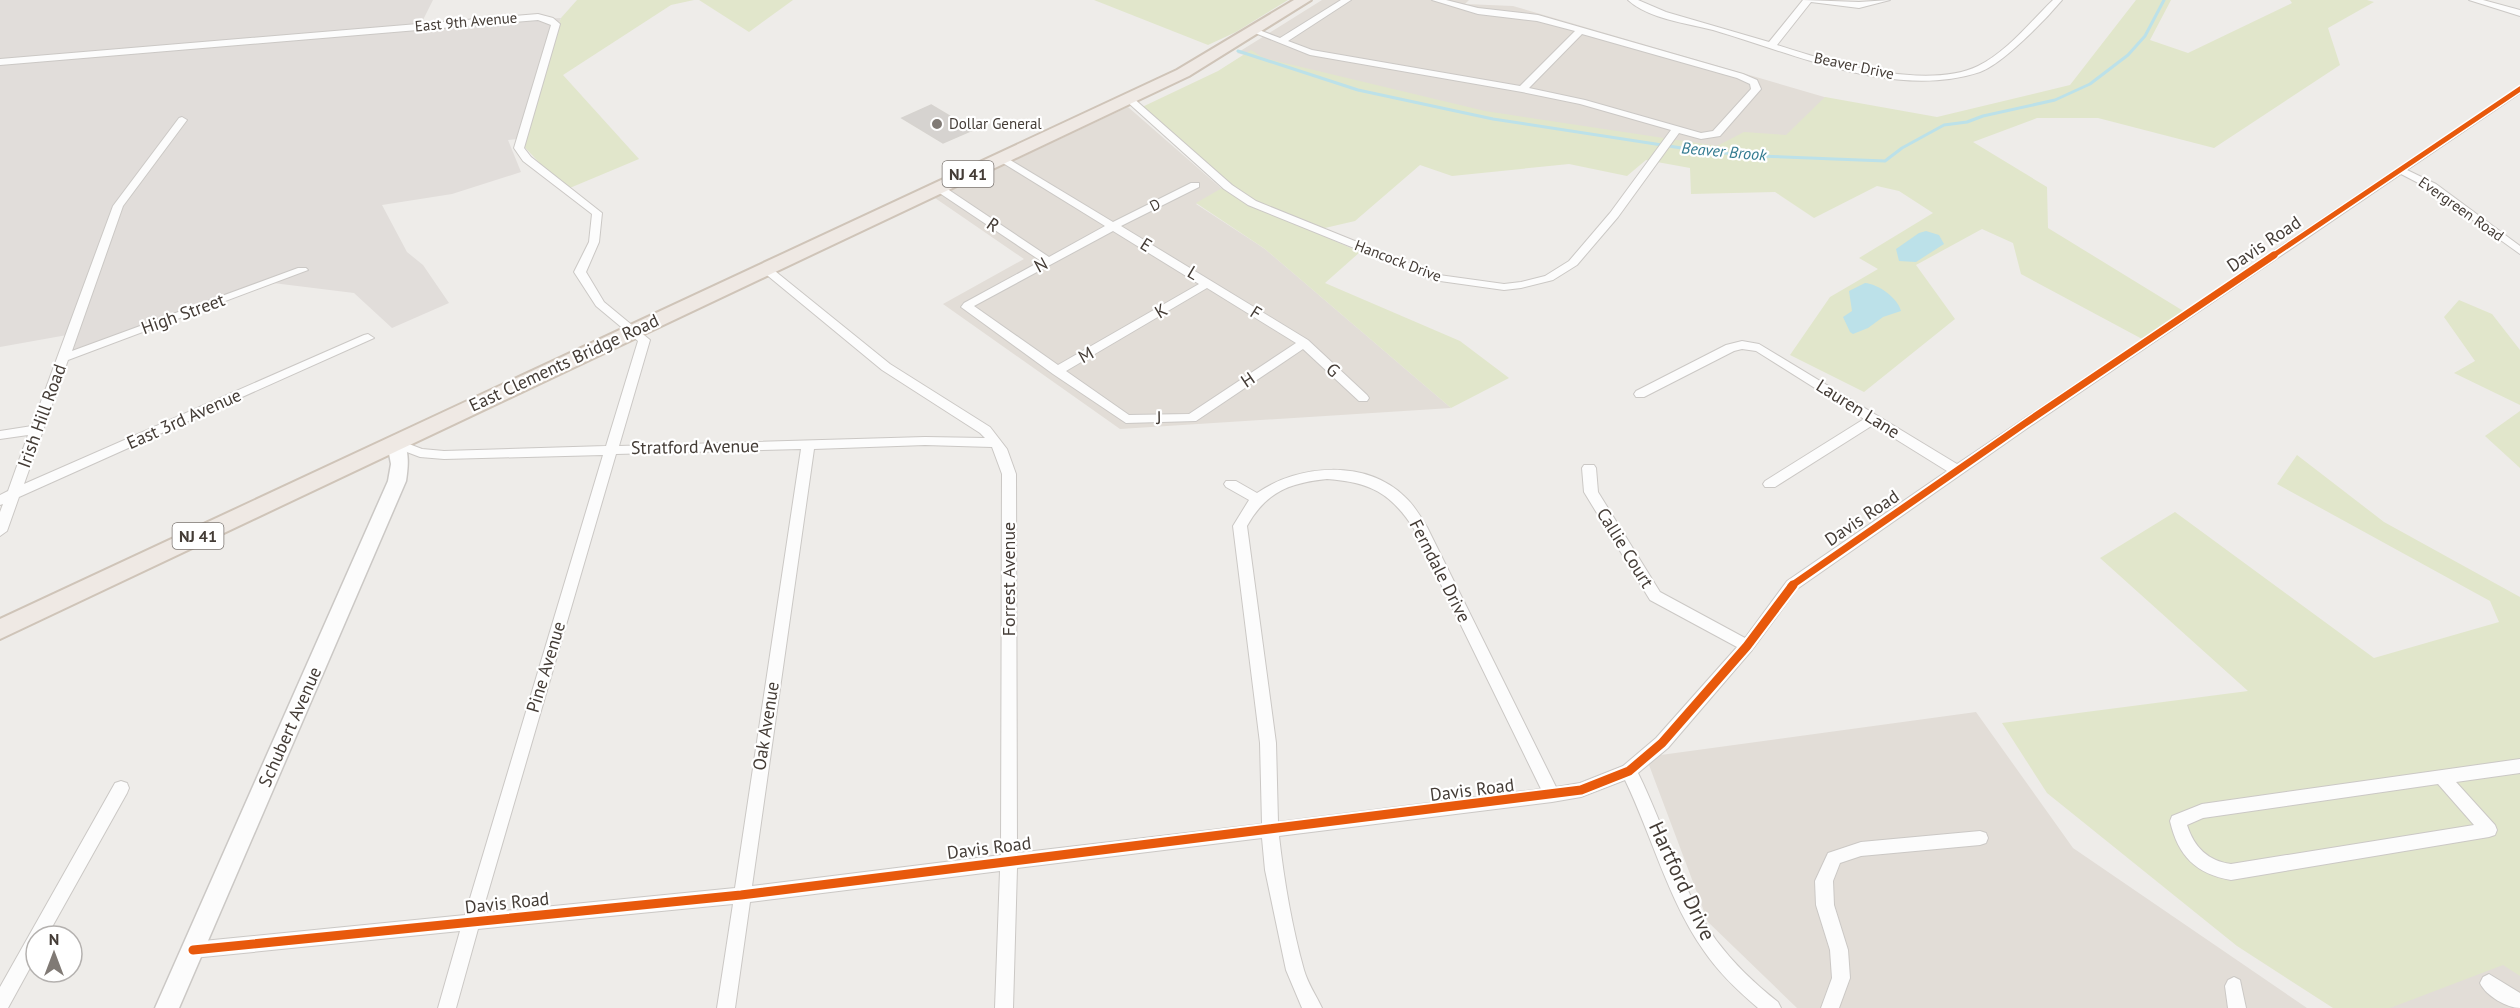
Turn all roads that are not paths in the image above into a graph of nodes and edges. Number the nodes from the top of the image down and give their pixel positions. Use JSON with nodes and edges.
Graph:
{"nodes":[{"id":1,"x":1304,"y":0,"type":"edge"},
{"id":2,"x":1347,"y":0,"type":"edge"},
{"id":3,"x":1436,"y":0,"type":"edge"},
{"id":4,"x":1632,"y":0,"type":"edge"},
{"id":5,"x":1810,"y":0,"type":"edge"},
{"id":6,"x":1886,"y":0,"type":"edge"},
{"id":7,"x":2058,"y":0,"type":"edge"},
{"id":8,"x":2472,"y":0,"type":"edge"},
{"id":9,"x":2520,"y":14,"type":"edge"},
{"id":10,"x":1254,"y":31,"type":"junction"},
{"id":11,"x":1579,"y":32,"type":"junction"},
{"id":12,"x":1281,"y":41,"type":"junction"},
{"id":13,"x":1771,"y":46,"type":"junction"},
{"id":14,"x":0,"y":62,"type":"edge"},
{"id":15,"x":1522,"y":89,"type":"junction"},
{"id":16,"x":2516,"y":96,"type":"edge"},
{"id":17,"x":1129,"y":99,"type":"junction"},
{"id":18,"x":182,"y":120,"type":"dead end"},
{"id":19,"x":1677,"y":129,"type":"junction"},
{"id":20,"x":1002,"y":158,"type":"junction"},
{"id":21,"x":2400,"y":170,"type":"junction"},
{"id":22,"x":1195,"y":185,"type":"dead end"},
{"id":23,"x":939,"y":188,"type":"junction"},
{"id":24,"x":1115,"y":225,"type":"junction"},
{"id":25,"x":2520,"y":250,"type":"edge"},
{"id":26,"x":1048,"y":261,"type":"junction"},
{"id":27,"x":1178,"y":264,"type":"joint"},
{"id":28,"x":766,"y":269,"type":"junction"},
{"id":29,"x":302,"y":270,"type":"dead end"},
{"id":30,"x":1208,"y":282,"type":"junction"},
{"id":31,"x":635,"y":330,"type":"junction"},
{"id":32,"x":368,"y":338,"type":"dead end"},
{"id":33,"x":1115,"y":339,"type":"joint"},
{"id":34,"x":1304,"y":343,"type":"junction"},
{"id":35,"x":63,"y":358,"type":"junction"},
{"id":36,"x":1057,"y":371,"type":"junction"},
{"id":37,"x":1640,"y":394,"type":"dead end"},
{"id":38,"x":1363,"y":398,"type":"dead end"},
{"id":39,"x":1192,"y":418,"type":"joint"},
{"id":40,"x":1873,"y":419,"type":"junction"},
{"id":41,"x":37,"y":430,"type":"junction"},
{"id":42,"x":0,"y":435,"type":"edge"},
{"id":43,"x":396,"y":443,"type":"junction"},
{"id":44,"x":996,"y":443,"type":"junction"},
{"id":45,"x":808,"y":444,"type":"junction"},
{"id":46,"x":611,"y":449,"type":"junction"},
{"id":47,"x":1589,"y":468,"type":"dead end"},
{"id":48,"x":1956,"y":471,"type":"junction"},
{"id":49,"x":1232,"y":484,"type":"dead end"},
{"id":50,"x":1770,"y":484,"type":"dead end"},
{"id":51,"x":13,"y":495,"type":"junction"},
{"id":52,"x":1257,"y":499,"type":"junction"},
{"id":53,"x":0,"y":500,"type":"edge"},
{"id":54,"x":0,"y":531,"type":"edge"},
{"id":55,"x":0,"y":630,"type":"edge"},
{"id":56,"x":1747,"y":646,"type":"junction"},
{"id":57,"x":2520,"y":766,"type":"edge"},
{"id":58,"x":1629,"y":771,"type":"junction"},
{"id":59,"x":2442,"y":778,"type":"junction"},
{"id":60,"x":121,"y":788,"type":"dead end"},
{"id":61,"x":1552,"y":795,"type":"junction"},
{"id":62,"x":1270,"y":830,"type":"junction"},
{"id":63,"x":1980,"y":838,"type":"dead end"},
{"id":64,"x":1009,"y":861,"type":"junction"},
{"id":65,"x":741,"y":895,"type":"junction"},
{"id":66,"x":473,"y":921,"type":"junction"},
{"id":67,"x":45,"y":924,"type":"edge"},
{"id":68,"x":193,"y":950,"type":"junction"},
{"id":69,"x":24,"y":962,"type":"edge"},
{"id":70,"x":2489,"y":983,"type":"dead end"},
{"id":71,"x":2234,"y":986,"type":"dead end"},
{"id":72,"x":2520,"y":1004,"type":"edge"},
{"id":73,"x":0,"y":1005,"type":"edge"},
{"id":74,"x":168,"y":1008,"type":"edge"},
{"id":75,"x":447,"y":1008,"type":"edge"},
{"id":76,"x":726,"y":1008,"type":"edge"},
{"id":77,"x":1004,"y":1008,"type":"edge"},
{"id":78,"x":1313,"y":1008,"type":"edge"},
{"id":79,"x":1772,"y":1008,"type":"edge"},
{"id":80,"x":1830,"y":1008,"type":"edge"},
{"id":81,"x":2237,"y":1008,"type":"edge"}],
"edges":[{"from":1,"to":10,"type":"main road","number":"NJ 41"},
{"from":2,"to":12,"type":"street"},
{"from":3,"to":11,"type":"street"},
{"from":4,"to":13,"type":"street","name":"Beaver Drive"},
{"from":5,"to":6,"type":"street"},
{"from":5,"to":13,"type":"street"},
{"from":7,"to":13,"type":"street","name":"Beaver Drive"},
{"from":8,"to":9,"type":"street"},
{"from":10,"to":12,"type":"street"},
{"from":10,"to":17,"type":"main road","number":"NJ 41"},
{"from":11,"to":15,"type":"street"},
{"from":11,"to":19,"type":"street"},
{"from":12,"to":15,"type":"street"},
{"from":14,"to":31,"type":"street","name":"East 9th Avenue"},
{"from":15,"to":19,"type":"street"},
{"from":16,"to":21,"type":"street","name":"Davis Road"},
{"from":17,"to":19,"type":"street","name":"Hancock Drive"},
{"from":17,"to":20,"type":"main road","name":"East Clements Bridge Road","number":"NJ 41"},
{"from":18,"to":35,"type":"street","name":"Irish Hill Road"},
{"from":20,"to":23,"type":"main road","name":"East Clements Bridge Road","number":"NJ 41"},
{"from":20,"to":24,"type":"street"},
{"from":21,"to":25,"type":"street","name":"Evergreen Road"},
{"from":21,"to":48,"type":"street","name":"Davis Road"},
{"from":22,"to":24,"type":"street","name":"D"},
{"from":23,"to":26,"type":"street","name":"R"},
{"from":23,"to":28,"type":"main road","name":"East Clements Bridge Road","number":"NJ 41"},
{"from":24,"to":26,"type":"street","name":"N"},
{"from":24,"to":27,"type":"street","name":"E"},
{"from":26,"to":36,"type":"street","name":"N"},
{"from":27,"to":30,"type":"street","name":"L"},
{"from":28,"to":31,"type":"main road","name":"East Clements Bridge Road","number":"NJ 41"},
{"from":28,"to":44,"type":"street","name":"Forrest Avenue"},
{"from":29,"to":35,"type":"street","name":"High Street"},
{"from":30,"to":33,"type":"street","name":"K"},
{"from":30,"to":34,"type":"street","name":"F"},
{"from":31,"to":43,"type":"main road","name":"East Clements Bridge Road","number":"NJ 41"},
{"from":31,"to":46,"type":"street","name":"Pine Avenue"},
{"from":32,"to":51,"type":"street","name":"East 3rd Avenue"},
{"from":33,"to":36,"type":"street","name":"M"},
{"from":34,"to":38,"type":"street","name":"G"},
{"from":34,"to":39,"type":"street","name":"H"},
{"from":35,"to":41,"type":"street","name":"Irish Hill Road"},
{"from":36,"to":39,"type":"street","name":"J"},
{"from":37,"to":40,"type":"street","name":"Lauren Lane"},
{"from":40,"to":48,"type":"street","name":"Lauren Lane"},
{"from":40,"to":50,"type":"street"},
{"from":41,"to":42,"type":"street"},
{"from":41,"to":51,"type":"street","name":"Irish Hill Road"},
{"from":43,"to":46,"type":"street","name":"Stratford Avenue"},
{"from":43,"to":55,"type":"main road","name":"East Clements Bridge Road","number":"NJ 41"},
{"from":43,"to":68,"type":"street","name":"Schubert Avenue"},
{"from":44,"to":45,"type":"street","name":"Stratford Avenue"},
{"from":44,"to":64,"type":"street","name":"Forrest Avenue"},
{"from":45,"to":46,"type":"street","name":"Stratford Avenue"},
{"from":45,"to":65,"type":"street","name":"Oak Avenue"},
{"from":46,"to":66,"type":"street","name":"Pine Avenue"},
{"from":47,"to":56,"type":"street","name":"Callie Court"},
{"from":48,"to":56,"type":"street","name":"Davis Road"},
{"from":49,"to":52,"type":"street"},
{"from":51,"to":53,"type":"street","name":"East 3rd Avenue"},
{"from":51,"to":54,"type":"street","name":"Irish Hill Road"},
{"from":52,"to":61,"type":"street","name":"Ferndale Drive"},
{"from":52,"to":62,"type":"street","name":"Ferndale Drive"},
{"from":56,"to":58,"type":"street","name":"Davis Road"},
{"from":57,"to":59,"type":"street"},
{"from":58,"to":61,"type":"street","name":"Davis Road"},
{"from":58,"to":79,"type":"street","name":"Hartford Drive"},
{"from":59,"to":59,"type":"street"},
{"from":60,"to":67,"type":"street"},
{"from":61,"to":62,"type":"street","name":"Davis Road"},
{"from":62,"to":64,"type":"street","name":"Davis Road"},
{"from":62,"to":78,"type":"street","name":"Ferndale Drive"},
{"from":63,"to":80,"type":"street"},
{"from":64,"to":65,"type":"street","name":"Davis Road"},
{"from":64,"to":77,"type":"street","name":"Forrest Avenue"},
{"from":65,"to":66,"type":"street","name":"Davis Road"},
{"from":65,"to":76,"type":"street","name":"Oak Avenue"},
{"from":66,"to":68,"type":"street","name":"Davis Road"},
{"from":66,"to":75,"type":"street","name":"Pine Avenue"},
{"from":68,"to":74,"type":"street","name":"Schubert Avenue"},
{"from":69,"to":73,"type":"street"},
{"from":70,"to":72,"type":"street"},
{"from":71,"to":81,"type":"street"}]}
